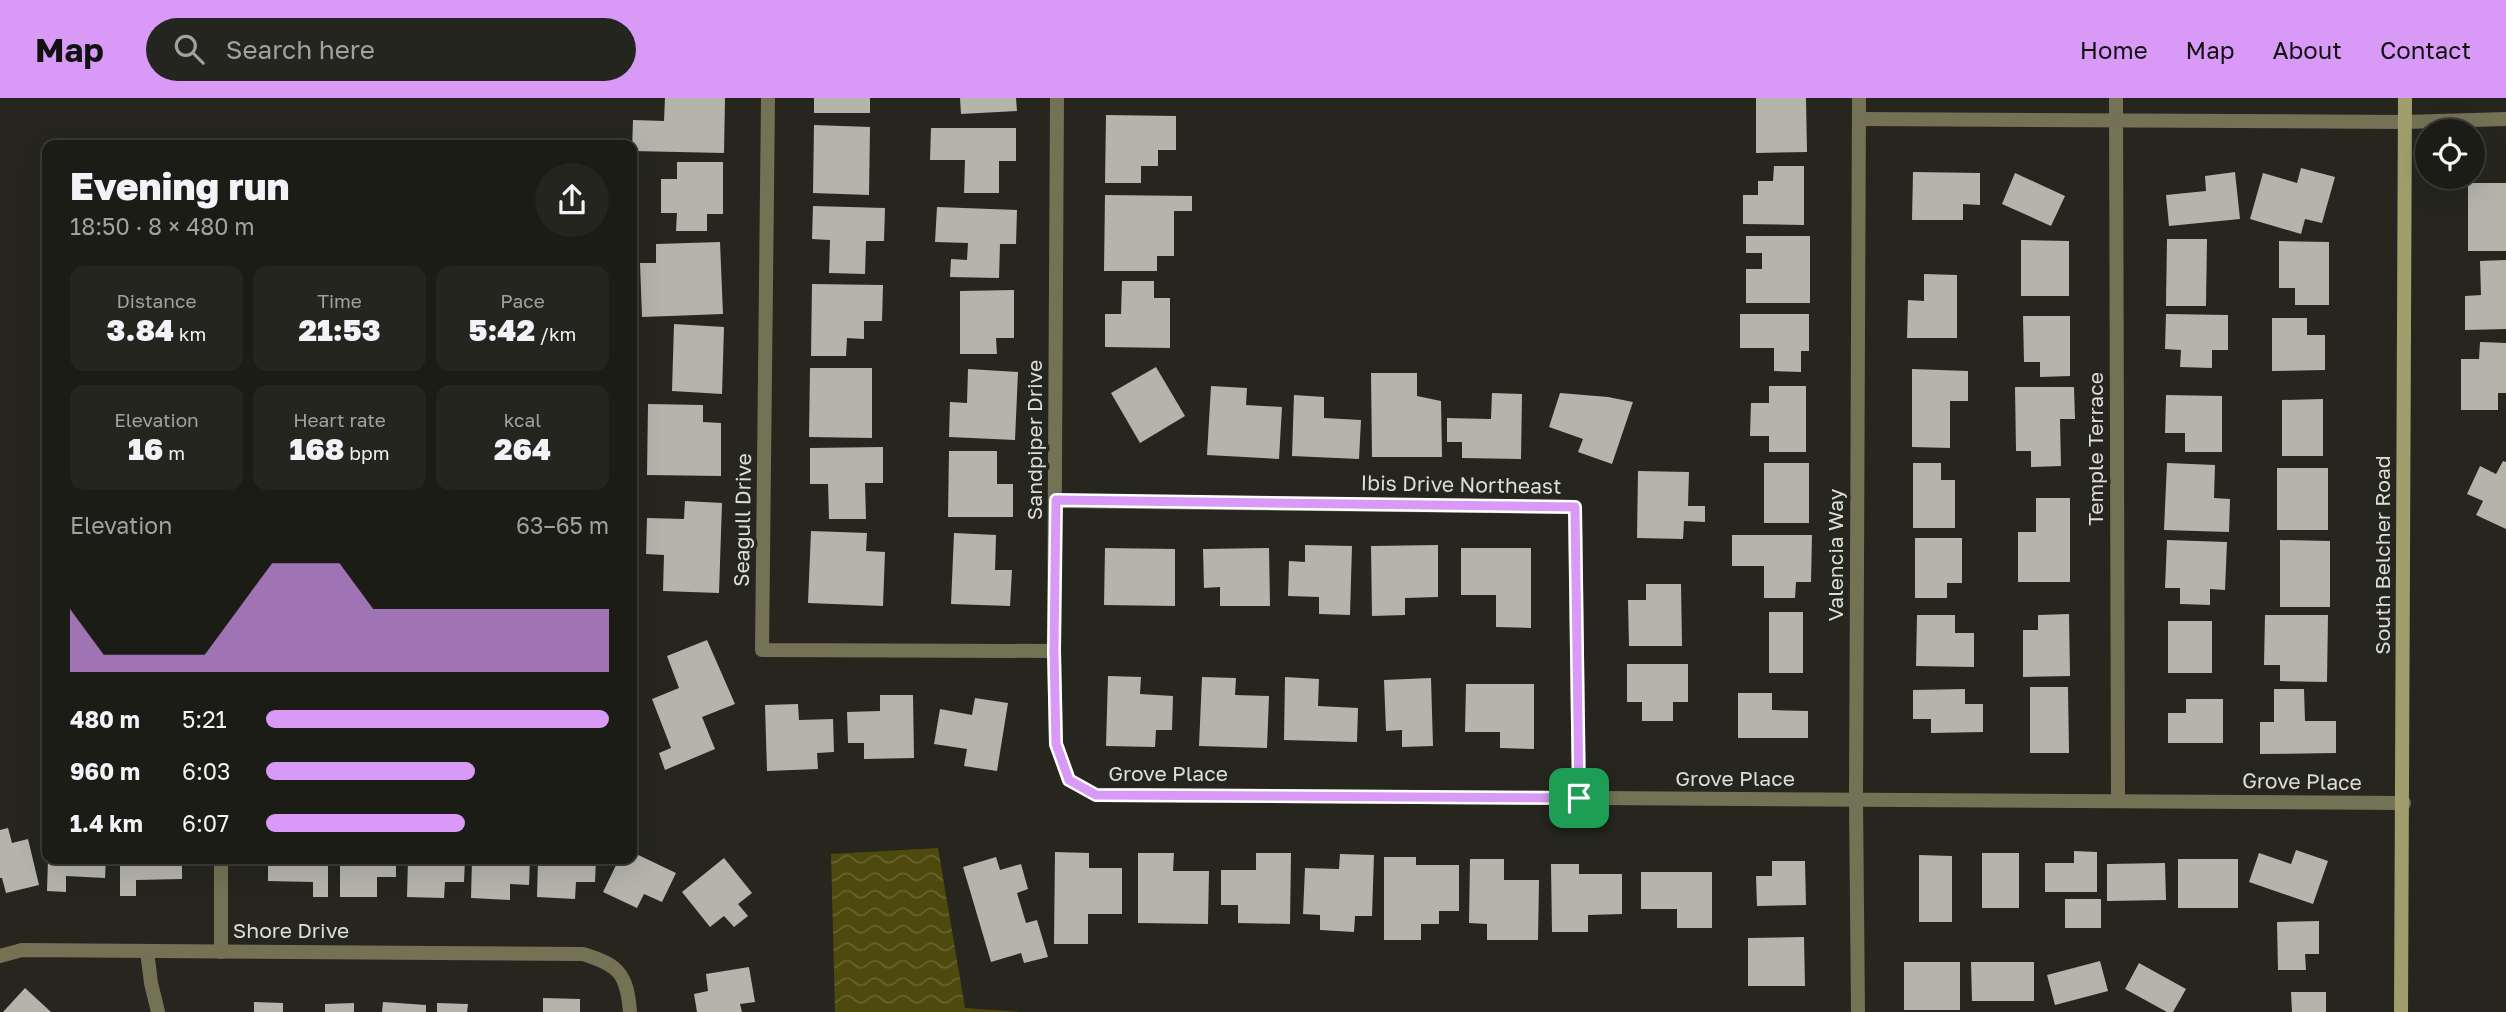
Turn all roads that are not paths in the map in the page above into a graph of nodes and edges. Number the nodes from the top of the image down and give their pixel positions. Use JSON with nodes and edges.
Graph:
{"nodes":[{"id":1,"x":768,"y":98,"type":"edge"},
{"id":2,"x":1057,"y":98,"type":"edge"},
{"id":3,"x":1859,"y":98,"type":"edge"},
{"id":4,"x":2116,"y":98,"type":"edge"},
{"id":5,"x":2405,"y":98,"type":"edge"},
{"id":6,"x":2506,"y":119,"type":"edge"},
{"id":7,"x":1859,"y":120,"type":"junction"},
{"id":8,"x":2116,"y":121,"type":"junction"},
{"id":9,"x":2405,"y":122,"type":"junction"},
{"id":10,"x":1056,"y":500,"type":"junction"},
{"id":11,"x":1054,"y":651,"type":"junction"},
{"id":12,"x":1069,"y":780,"type":"joint"},
{"id":13,"x":1579,"y":798,"type":"junction"},
{"id":14,"x":1856,"y":800,"type":"junction"},
{"id":15,"x":2118,"y":801,"type":"junction"},
{"id":16,"x":2404,"y":803,"type":"junction"},
{"id":17,"x":221,"y":864,"type":"edge"},
{"id":18,"x":147,"y":951,"type":"junction"},
{"id":19,"x":221,"y":952,"type":"junction"},
{"id":20,"x":0,"y":956,"type":"edge"},
{"id":21,"x":158,"y":1012,"type":"edge"},
{"id":22,"x":630,"y":1012,"type":"edge"},
{"id":23,"x":1858,"y":1012,"type":"edge"},
{"id":24,"x":2401,"y":1012,"type":"edge"}],
"edges":[{"from":1,"to":11,"type":"street","name":"Seagull Drive"},
{"from":2,"to":10,"type":"street","name":"Sandpiper Drive"},
{"from":3,"to":7,"type":"street","name":"Valencia Way"},
{"from":4,"to":8,"type":"street","name":"Temple Terrace"},
{"from":5,"to":9,"type":"main road","name":"South Belcher Road"},
{"from":6,"to":9,"type":"street"},
{"from":7,"to":8,"type":"street"},
{"from":7,"to":14,"type":"street","name":"Valencia Way"},
{"from":8,"to":9,"type":"street"},
{"from":8,"to":15,"type":"street","name":"Temple Terrace"},
{"from":9,"to":16,"type":"main road","name":"South Belcher Road"},
{"from":10,"to":11,"type":"street","name":"Sandpiper Drive"},
{"from":10,"to":13,"type":"street","name":"Ibis Drive Northeast"},
{"from":11,"to":12,"type":"street","name":"Sandpiper Drive"},
{"from":12,"to":13,"type":"street","name":"Grove Place"},
{"from":13,"to":14,"type":"street","name":"Grove Place"},
{"from":14,"to":15,"type":"street","name":"Grove Place"},
{"from":14,"to":23,"type":"street","name":"Valencia Way"},
{"from":15,"to":16,"type":"street","name":"Grove Place"},
{"from":16,"to":24,"type":"main road","name":"South Belcher Road"},
{"from":17,"to":19,"type":"street"},
{"from":18,"to":19,"type":"street","name":"Shore Drive"},
{"from":18,"to":20,"type":"street","name":"Shore Drive"},
{"from":18,"to":21,"type":"street"},
{"from":19,"to":22,"type":"street","name":"Shore Drive"}]}
